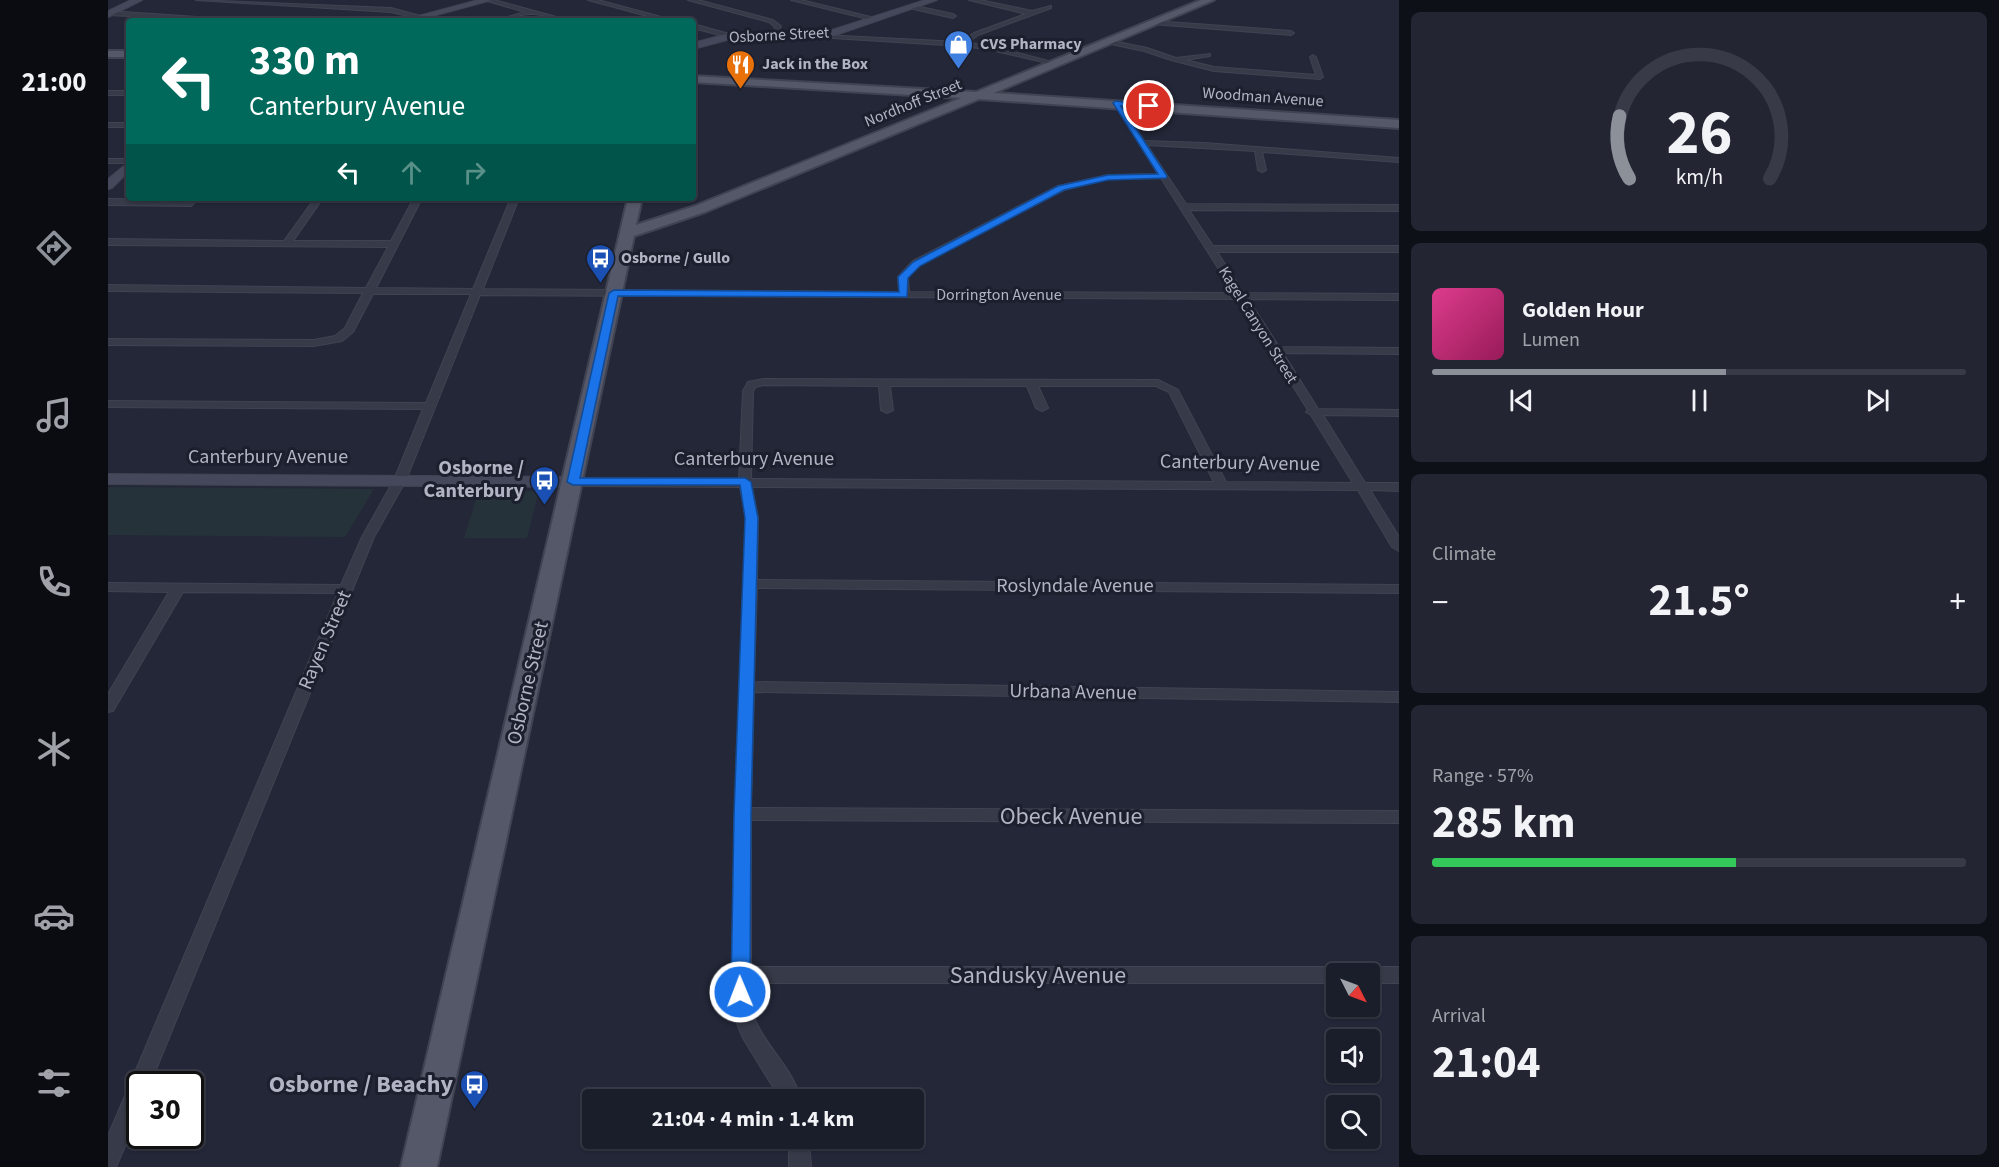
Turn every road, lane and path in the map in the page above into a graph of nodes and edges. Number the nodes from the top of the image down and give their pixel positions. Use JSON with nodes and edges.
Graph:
{"nodes":[{"id":1,"x":138,"y":0,"type":"edge"},
{"id":2,"x":199,"y":0,"type":"edge"},
{"id":3,"x":487,"y":0,"type":"edge"},
{"id":4,"x":591,"y":0,"type":"edge"},
{"id":5,"x":691,"y":0,"type":"edge"},
{"id":6,"x":794,"y":0,"type":"edge"},
{"id":7,"x":933,"y":0,"type":"edge"},
{"id":8,"x":972,"y":0,"type":"edge"},
{"id":9,"x":1209,"y":0,"type":"edge"},
{"id":10,"x":911,"y":7,"type":"junction"},
{"id":11,"x":1049,"y":7,"type":"dead end"},
{"id":12,"x":534,"y":12,"type":"junction"},
{"id":13,"x":109,"y":13,"type":"edge"},
{"id":14,"x":1032,"y":13,"type":"junction"},
{"id":15,"x":953,"y":16,"type":"dead end"},
{"id":16,"x":421,"y":17,"type":"junction"},
{"id":17,"x":183,"y":18,"type":"edge"},
{"id":18,"x":417,"y":18,"type":"edge"},
{"id":19,"x":509,"y":18,"type":"edge"},
{"id":20,"x":557,"y":18,"type":"edge"},
{"id":21,"x":661,"y":18,"type":"edge"},
{"id":22,"x":876,"y":19,"type":"junction"},
{"id":23,"x":1154,"y":23,"type":"junction"},
{"id":24,"x":696,"y":27,"type":"edge"},
{"id":25,"x":1291,"y":33,"type":"dead end"},
{"id":26,"x":775,"y":35,"type":"junction"},
{"id":27,"x":731,"y":36,"type":"junction"},
{"id":28,"x":803,"y":36,"type":"junction"},
{"id":29,"x":1108,"y":42,"type":"junction"},
{"id":30,"x":961,"y":44,"type":"junction"},
{"id":31,"x":696,"y":45,"type":"edge"},
{"id":32,"x":108,"y":54,"type":"edge"},
{"id":33,"x":126,"y":54,"type":"edge"},
{"id":34,"x":1208,"y":55,"type":"dead end"},
{"id":35,"x":1313,"y":57,"type":"dead end"},
{"id":36,"x":1173,"y":59,"type":"junction"},
{"id":37,"x":1054,"y":64,"type":"junction"},
{"id":38,"x":696,"y":79,"type":"edge"},
{"id":39,"x":108,"y":93,"type":"edge"},
{"id":40,"x":126,"y":93,"type":"edge"},
{"id":41,"x":979,"y":95,"type":"junction"},
{"id":42,"x":1116,"y":103,"type":"junction"},
{"id":43,"x":1399,"y":124,"type":"edge"},
{"id":44,"x":108,"y":125,"type":"edge"},
{"id":45,"x":126,"y":125,"type":"edge"},
{"id":46,"x":1141,"y":143,"type":"junction"},
{"id":47,"x":1258,"y":149,"type":"junction"},
{"id":48,"x":1399,"y":160,"type":"edge"},
{"id":49,"x":108,"y":161,"type":"edge"},
{"id":50,"x":126,"y":163,"type":"edge"},
{"id":51,"x":126,"y":166,"type":"edge"},
{"id":52,"x":1262,"y":170,"type":"dead end"},
{"id":53,"x":1163,"y":176,"type":"junction"},
{"id":54,"x":108,"y":185,"type":"edge"},
{"id":55,"x":150,"y":201,"type":"edge"},
{"id":56,"x":318,"y":201,"type":"edge"},
{"id":57,"x":416,"y":201,"type":"edge"},
{"id":58,"x":514,"y":201,"type":"edge"},
{"id":59,"x":108,"y":202,"type":"edge"},
{"id":60,"x":634,"y":204,"type":"edge"},
{"id":61,"x":1184,"y":207,"type":"junction"},
{"id":62,"x":1399,"y":208,"type":"edge"},
{"id":63,"x":700,"y":209,"type":"junction"},
{"id":64,"x":628,"y":233,"type":"junction"},
{"id":65,"x":108,"y":242,"type":"edge"},
{"id":66,"x":287,"y":242,"type":"junction"},
{"id":67,"x":393,"y":244,"type":"junction"},
{"id":68,"x":1210,"y":249,"type":"junction"},
{"id":69,"x":1399,"y":249,"type":"edge"},
{"id":70,"x":108,"y":288,"type":"edge"},
{"id":71,"x":371,"y":289,"type":"junction"},
{"id":72,"x":478,"y":290,"type":"junction"},
{"id":73,"x":614,"y":293,"type":"junction"},
{"id":74,"x":904,"y":295,"type":"junction"},
{"id":75,"x":1240,"y":296,"type":"junction"},
{"id":76,"x":1399,"y":297,"type":"edge"},
{"id":77,"x":108,"y":342,"type":"edge"},
{"id":78,"x":1276,"y":350,"type":"junction"},
{"id":79,"x":1399,"y":351,"type":"edge"},
{"id":80,"x":884,"y":383,"type":"junction"},
{"id":81,"x":1031,"y":384,"type":"junction"},
{"id":82,"x":108,"y":404,"type":"edge"},
{"id":83,"x":430,"y":406,"type":"junction"},
{"id":84,"x":1042,"y":408,"type":"dead end"},
{"id":85,"x":887,"y":410,"type":"dead end"},
{"id":86,"x":1312,"y":412,"type":"junction"},
{"id":87,"x":1399,"y":413,"type":"edge"},
{"id":88,"x":108,"y":478,"type":"edge"},
{"id":89,"x":400,"y":480,"type":"junction"},
{"id":90,"x":573,"y":482,"type":"junction"},
{"id":91,"x":745,"y":482,"type":"junction"},
{"id":92,"x":1221,"y":485,"type":"junction"},
{"id":93,"x":1361,"y":487,"type":"junction"},
{"id":94,"x":1399,"y":487,"type":"edge"},
{"id":95,"x":1399,"y":547,"type":"edge"},
{"id":96,"x":751,"y":584,"type":"junction"},
{"id":97,"x":108,"y":587,"type":"edge"},
{"id":98,"x":178,"y":588,"type":"junction"},
{"id":99,"x":346,"y":589,"type":"junction"},
{"id":100,"x":1399,"y":589,"type":"edge"},
{"id":101,"x":747,"y":687,"type":"junction"},
{"id":102,"x":1399,"y":697,"type":"edge"},
{"id":103,"x":108,"y":707,"type":"edge"},
{"id":104,"x":742,"y":814,"type":"junction"},
{"id":105,"x":1399,"y":817,"type":"edge"},
{"id":106,"x":740,"y":975,"type":"junction"},
{"id":107,"x":1326,"y":975,"type":"edge"},
{"id":108,"x":1380,"y":975,"type":"edge"},
{"id":109,"x":1399,"y":975,"type":"edge"},
{"id":110,"x":146,"y":1071,"type":"edge"},
{"id":111,"x":787,"y":1089,"type":"edge"},
{"id":112,"x":126,"y":1118,"type":"edge"},
{"id":113,"x":799,"y":1149,"type":"edge"},
{"id":114,"x":108,"y":1160,"type":"edge"},
{"id":115,"x":419,"y":1167,"type":"edge"},
{"id":116,"x":800,"y":1167,"type":"edge"}],
"edges":[{"from":1,"to":13,"type":"street"},
{"from":2,"to":16,"type":"street"},
{"from":3,"to":12,"type":"street"},
{"from":3,"to":16,"type":"street"},
{"from":4,"to":21,"type":"street"},
{"from":5,"to":26,"type":"street"},
{"from":6,"to":22,"type":"street"},
{"from":7,"to":10,"type":"street","name":"Osborne Street"},
{"from":8,"to":14,"type":"street"},
{"from":9,"to":23,"type":"main road","name":"Nordhoff Street"},
{"from":10,"to":15,"type":"street"},
{"from":10,"to":22,"type":"street","name":"Osborne Street"},
{"from":11,"to":14,"type":"street"},
{"from":12,"to":19,"type":"street"},
{"from":12,"to":20,"type":"street"},
{"from":13,"to":17,"type":"street"},
{"from":14,"to":30,"type":"street"},
{"from":16,"to":18,"type":"street"},
{"from":22,"to":28,"type":"street","name":"Osborne Street"},
{"from":23,"to":25,"type":"street"},
{"from":23,"to":29,"type":"main road","name":"Nordhoff Street"},
{"from":24,"to":27,"type":"street"},
{"from":26,"to":27,"type":"street","name":"Osborne Street"},
{"from":26,"to":28,"type":"street","name":"Osborne Street"},
{"from":27,"to":31,"type":"street","name":"Osborne Street"},
{"from":28,"to":30,"type":"street"},
{"from":29,"to":36,"type":"street"},
{"from":29,"to":37,"type":"main road","name":"Nordhoff Street"},
{"from":30,"to":37,"type":"street"},
{"from":32,"to":33,"type":"main road"},
{"from":34,"to":36,"type":"street"},
{"from":35,"to":36,"type":"street"},
{"from":37,"to":41,"type":"main road","name":"Nordhoff Street"},
{"from":38,"to":41,"type":"main road","name":"Woodman Avenue"},
{"from":39,"to":40,"type":"street"},
{"from":41,"to":42,"type":"main road","name":"Woodman Avenue"},
{"from":41,"to":63,"type":"main road","name":"Nordhoff Street"},
{"from":42,"to":43,"type":"main road","name":"Woodman Avenue"},
{"from":42,"to":46,"type":"street","name":"Kagel Canyon Street"},
{"from":44,"to":45,"type":"street"},
{"from":46,"to":47,"type":"street"},
{"from":46,"to":53,"type":"street","name":"Kagel Canyon Street"},
{"from":47,"to":48,"type":"street"},
{"from":47,"to":52,"type":"street"},
{"from":49,"to":50,"type":"street"},
{"from":51,"to":54,"type":"street"},
{"from":53,"to":61,"type":"street","name":"Kagel Canyon Street"},
{"from":53,"to":74,"type":"street"},
{"from":55,"to":59,"type":"street"},
{"from":56,"to":66,"type":"street"},
{"from":57,"to":67,"type":"street"},
{"from":58,"to":72,"type":"street","name":"Rayen Street"},
{"from":60,"to":63,"type":"main road"},
{"from":60,"to":64,"type":"main road","name":"Osborne Street"},
{"from":61,"to":62,"type":"street"},
{"from":61,"to":68,"type":"street","name":"Kagel Canyon Street"},
{"from":63,"to":64,"type":"main road","name":"Nordhoff Street"},
{"from":64,"to":73,"type":"main road","name":"Osborne Street"},
{"from":65,"to":66,"type":"street"},
{"from":66,"to":67,"type":"street"},
{"from":67,"to":71,"type":"street"},
{"from":68,"to":69,"type":"street"},
{"from":68,"to":75,"type":"street","name":"Kagel Canyon Street"},
{"from":70,"to":71,"type":"street","name":"Dorrington Avenue"},
{"from":71,"to":72,"type":"street","name":"Dorrington Avenue"},
{"from":71,"to":77,"type":"street"},
{"from":72,"to":73,"type":"street","name":"Dorrington Avenue"},
{"from":72,"to":83,"type":"street","name":"Rayen Street"},
{"from":73,"to":74,"type":"street","name":"Dorrington Avenue"},
{"from":73,"to":90,"type":"main road","name":"Osborne Street"},
{"from":74,"to":75,"type":"street","name":"Dorrington Avenue"},
{"from":75,"to":76,"type":"street","name":"Dorrington Avenue"},
{"from":75,"to":78,"type":"street","name":"Kagel Canyon Street"},
{"from":78,"to":79,"type":"street"},
{"from":78,"to":86,"type":"street","name":"Kagel Canyon Street"},
{"from":80,"to":81,"type":"street"},
{"from":80,"to":85,"type":"street"},
{"from":80,"to":91,"type":"street"},
{"from":81,"to":84,"type":"street"},
{"from":81,"to":92,"type":"street"},
{"from":82,"to":83,"type":"street"},
{"from":83,"to":89,"type":"street","name":"Rayen Street"},
{"from":86,"to":87,"type":"street"},
{"from":86,"to":93,"type":"street","name":"Kagel Canyon Street"},
{"from":88,"to":89,"type":"street","name":"Canterbury Avenue"},
{"from":89,"to":90,"type":"street","name":"Canterbury Avenue"},
{"from":89,"to":99,"type":"street","name":"Rayen Street"},
{"from":90,"to":91,"type":"street","name":"Canterbury Avenue"},
{"from":90,"to":115,"type":"main road","name":"Osborne Street"},
{"from":91,"to":92,"type":"street","name":"Canterbury Avenue"},
{"from":91,"to":96,"type":"street"},
{"from":92,"to":93,"type":"street","name":"Canterbury Avenue"},
{"from":93,"to":94,"type":"street","name":"Canterbury Avenue"},
{"from":93,"to":95,"type":"street","name":"Kagel Canyon Street"},
{"from":96,"to":100,"type":"street","name":"Roslyndale Avenue"},
{"from":96,"to":101,"type":"street"},
{"from":97,"to":98,"type":"street"},
{"from":98,"to":99,"type":"street"},
{"from":98,"to":103,"type":"street"},
{"from":99,"to":110,"type":"street","name":"Rayen Street"},
{"from":101,"to":102,"type":"street","name":"Urbana Avenue"},
{"from":101,"to":104,"type":"street"},
{"from":104,"to":105,"type":"street","name":"Obeck Avenue"},
{"from":104,"to":106,"type":"street"},
{"from":106,"to":107,"type":"street","name":"Sandusky Avenue"},
{"from":106,"to":111,"type":"street"},
{"from":108,"to":109,"type":"street"},
{"from":112,"to":114,"type":"street","name":"Rayen Street"},
{"from":113,"to":116,"type":"street"}]}
